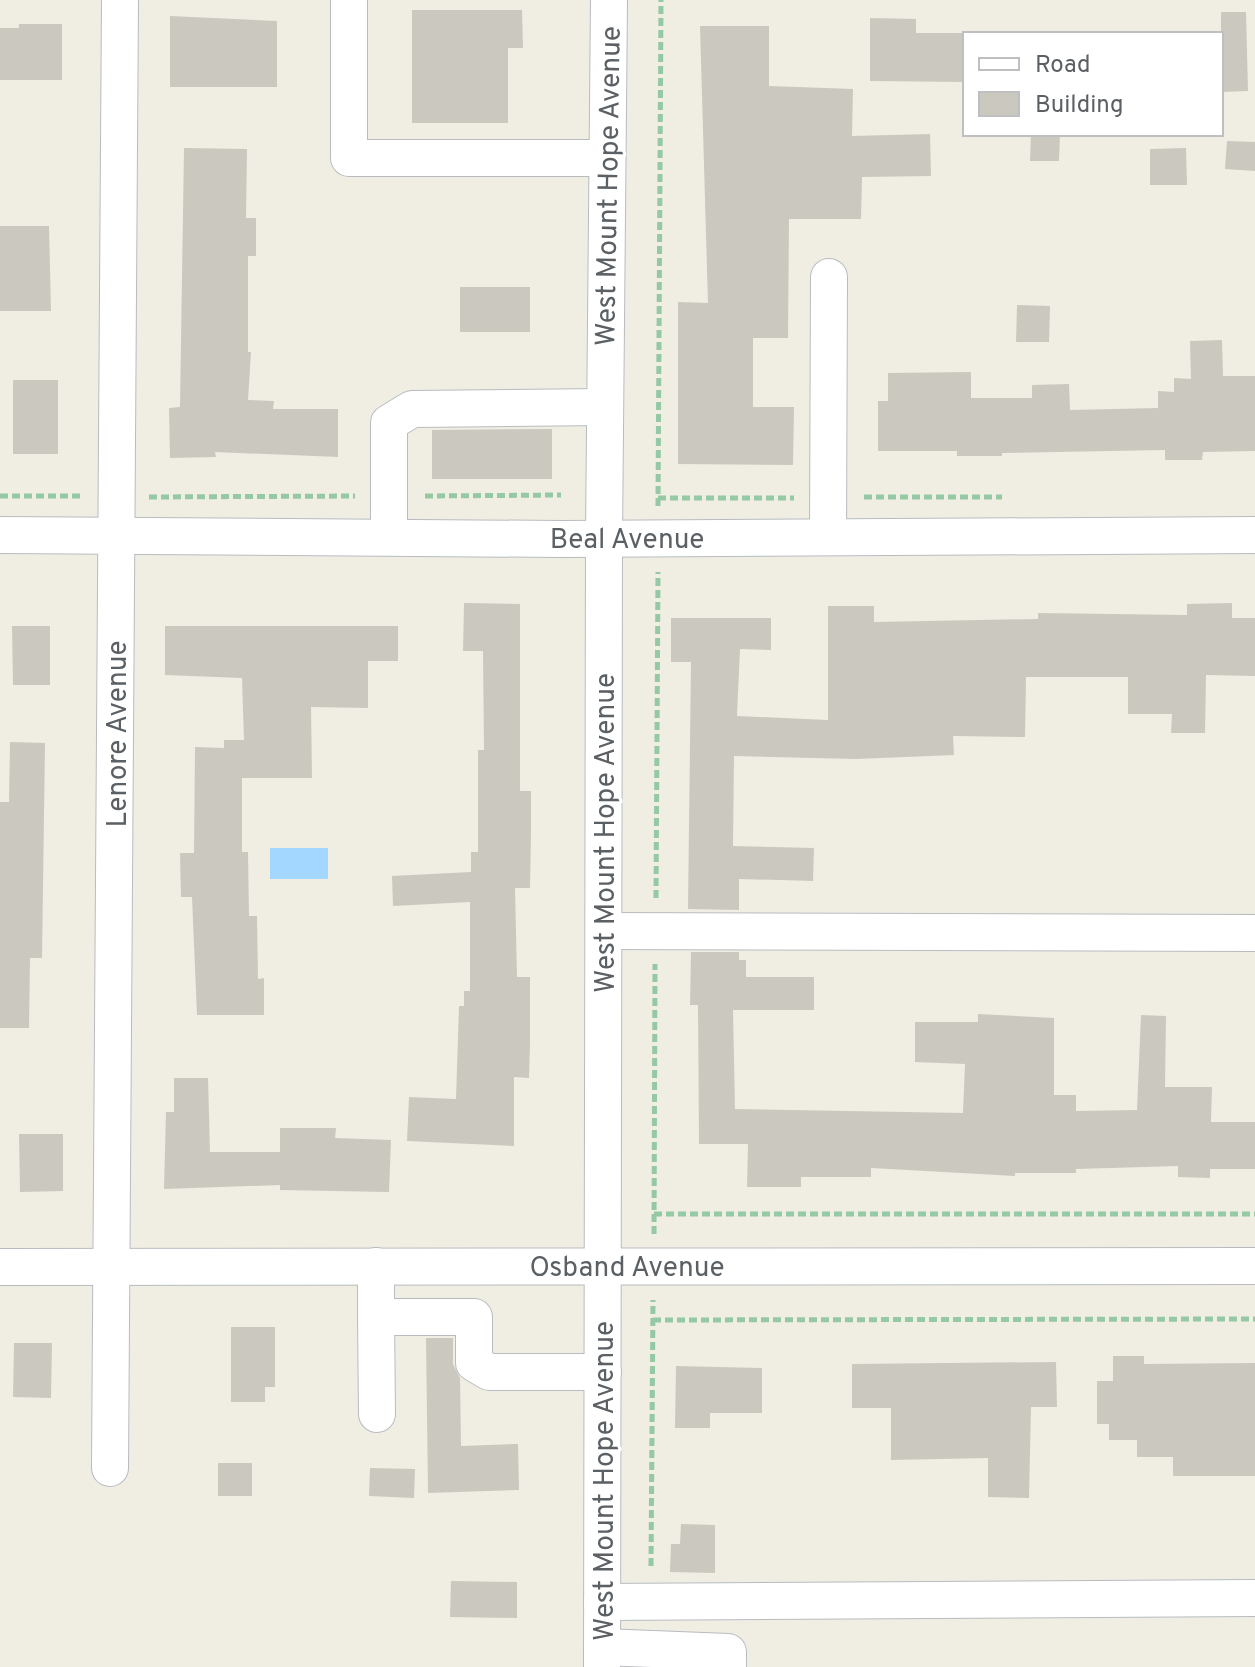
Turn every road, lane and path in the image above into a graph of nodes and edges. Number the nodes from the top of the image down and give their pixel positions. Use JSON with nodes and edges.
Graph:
{"nodes":[{"id":1,"x":120,"y":0,"type":"edge"},
{"id":2,"x":349,"y":0,"type":"edge"},
{"id":3,"x":609,"y":0,"type":"edge"},
{"id":4,"x":661,"y":0,"type":"edge"},
{"id":5,"x":607,"y":158,"type":"junction"},
{"id":6,"x":829,"y":277,"type":"dead end"},
{"id":7,"x":605,"y":407,"type":"junction"},
{"id":8,"x":149,"y":481,"type":"dead end"},
{"id":9,"x":561,"y":495,"type":"dead end"},
{"id":10,"x":389,"y":496,"type":"junction"},
{"id":11,"x":828,"y":497,"type":"junction"},
{"id":12,"x":1018,"y":497,"type":"dead end"},
{"id":13,"x":658,"y":498,"type":"junction"},
{"id":14,"x":0,"y":535,"type":"edge"},
{"id":15,"x":117,"y":535,"type":"junction"},
{"id":16,"x":1255,"y":535,"type":"edge"},
{"id":17,"x":389,"y":537,"type":"junction"},
{"id":18,"x":828,"y":537,"type":"junction"},
{"id":19,"x":604,"y":538,"type":"junction"},
{"id":20,"x":658,"y":538,"type":"junction"},
{"id":21,"x":604,"y":931,"type":"junction"},
{"id":22,"x":655,"y":931,"type":"junction"},
{"id":23,"x":1255,"y":933,"type":"edge"},
{"id":24,"x":654,"y":1214,"type":"junction"},
{"id":25,"x":1255,"y":1214,"type":"edge"},
{"id":26,"x":376,"y":1266,"type":"junction"},
{"id":27,"x":604,"y":1266,"type":"junction"},
{"id":28,"x":654,"y":1266,"type":"junction"},
{"id":29,"x":1255,"y":1266,"type":"edge"},
{"id":30,"x":0,"y":1267,"type":"edge"},
{"id":31,"x":114,"y":1268,"type":"junction"},
{"id":32,"x":376,"y":1317,"type":"junction"},
{"id":33,"x":1255,"y":1319,"type":"edge"},
{"id":34,"x":653,"y":1320,"type":"junction"},
{"id":35,"x":603,"y":1372,"type":"junction"},
{"id":36,"x":377,"y":1414,"type":"dead end"},
{"id":37,"x":110,"y":1468,"type":"dead end"},
{"id":38,"x":1255,"y":1598,"type":"edge"},
{"id":39,"x":651,"y":1601,"type":"junction"},
{"id":40,"x":602,"y":1602,"type":"junction"},
{"id":41,"x":602,"y":1657,"type":"edge"},
{"id":42,"x":728,"y":1667,"type":"edge"}],
"edges":[{"from":1,"to":15,"type":"street","name":"Lenore Avenue"},
{"from":2,"to":5,"type":"street"},
{"from":3,"to":5,"type":"street","name":"West Mount Hope Avenue"},
{"from":4,"to":13,"type":"path"},
{"from":5,"to":7,"type":"street","name":"West Mount Hope Avenue"},
{"from":6,"to":11,"type":"street"},
{"from":7,"to":10,"type":"street"},
{"from":7,"to":19,"type":"street","name":"West Mount Hope Avenue"},
{"from":8,"to":10,"type":"path"},
{"from":9,"to":10,"type":"path"},
{"from":10,"to":17,"type":"street"},
{"from":11,"to":12,"type":"path"},
{"from":11,"to":13,"type":"path"},
{"from":11,"to":18,"type":"street"},
{"from":13,"to":20,"type":"path"},
{"from":14,"to":15,"type":"street","name":"Beal Avenue"},
{"from":15,"to":17,"type":"street","name":"Beal Avenue"},
{"from":15,"to":31,"type":"street","name":"Lenore Avenue"},
{"from":16,"to":18,"type":"street","name":"Beal Avenue"},
{"from":17,"to":19,"type":"street","name":"Beal Avenue"},
{"from":18,"to":20,"type":"street","name":"Beal Avenue"},
{"from":19,"to":20,"type":"street","name":"Beal Avenue"},
{"from":19,"to":21,"type":"street","name":"West Mount Hope Avenue"},
{"from":20,"to":22,"type":"path"},
{"from":21,"to":22,"type":"street"},
{"from":21,"to":27,"type":"street","name":"West Mount Hope Avenue"},
{"from":22,"to":23,"type":"street"},
{"from":22,"to":24,"type":"path"},
{"from":24,"to":25,"type":"path"},
{"from":24,"to":28,"type":"path"},
{"from":26,"to":27,"type":"street","name":"Osband Avenue"},
{"from":26,"to":31,"type":"street","name":"Osband Avenue"},
{"from":26,"to":32,"type":"street"},
{"from":27,"to":28,"type":"street","name":"Osband Avenue"},
{"from":27,"to":35,"type":"street","name":"West Mount Hope Avenue"},
{"from":28,"to":29,"type":"street","name":"Osband Avenue"},
{"from":28,"to":34,"type":"path"},
{"from":30,"to":31,"type":"street","name":"Osband Avenue"},
{"from":31,"to":37,"type":"street","name":"Lenore Avenue"},
{"from":32,"to":35,"type":"street"},
{"from":32,"to":36,"type":"street"},
{"from":33,"to":34,"type":"path"},
{"from":34,"to":39,"type":"path"},
{"from":35,"to":40,"type":"street","name":"West Mount Hope Avenue"},
{"from":38,"to":39,"type":"street"},
{"from":39,"to":40,"type":"street"},
{"from":40,"to":41,"type":"street","name":"West Mount Hope Avenue"},
{"from":41,"to":42,"type":"street"}]}
